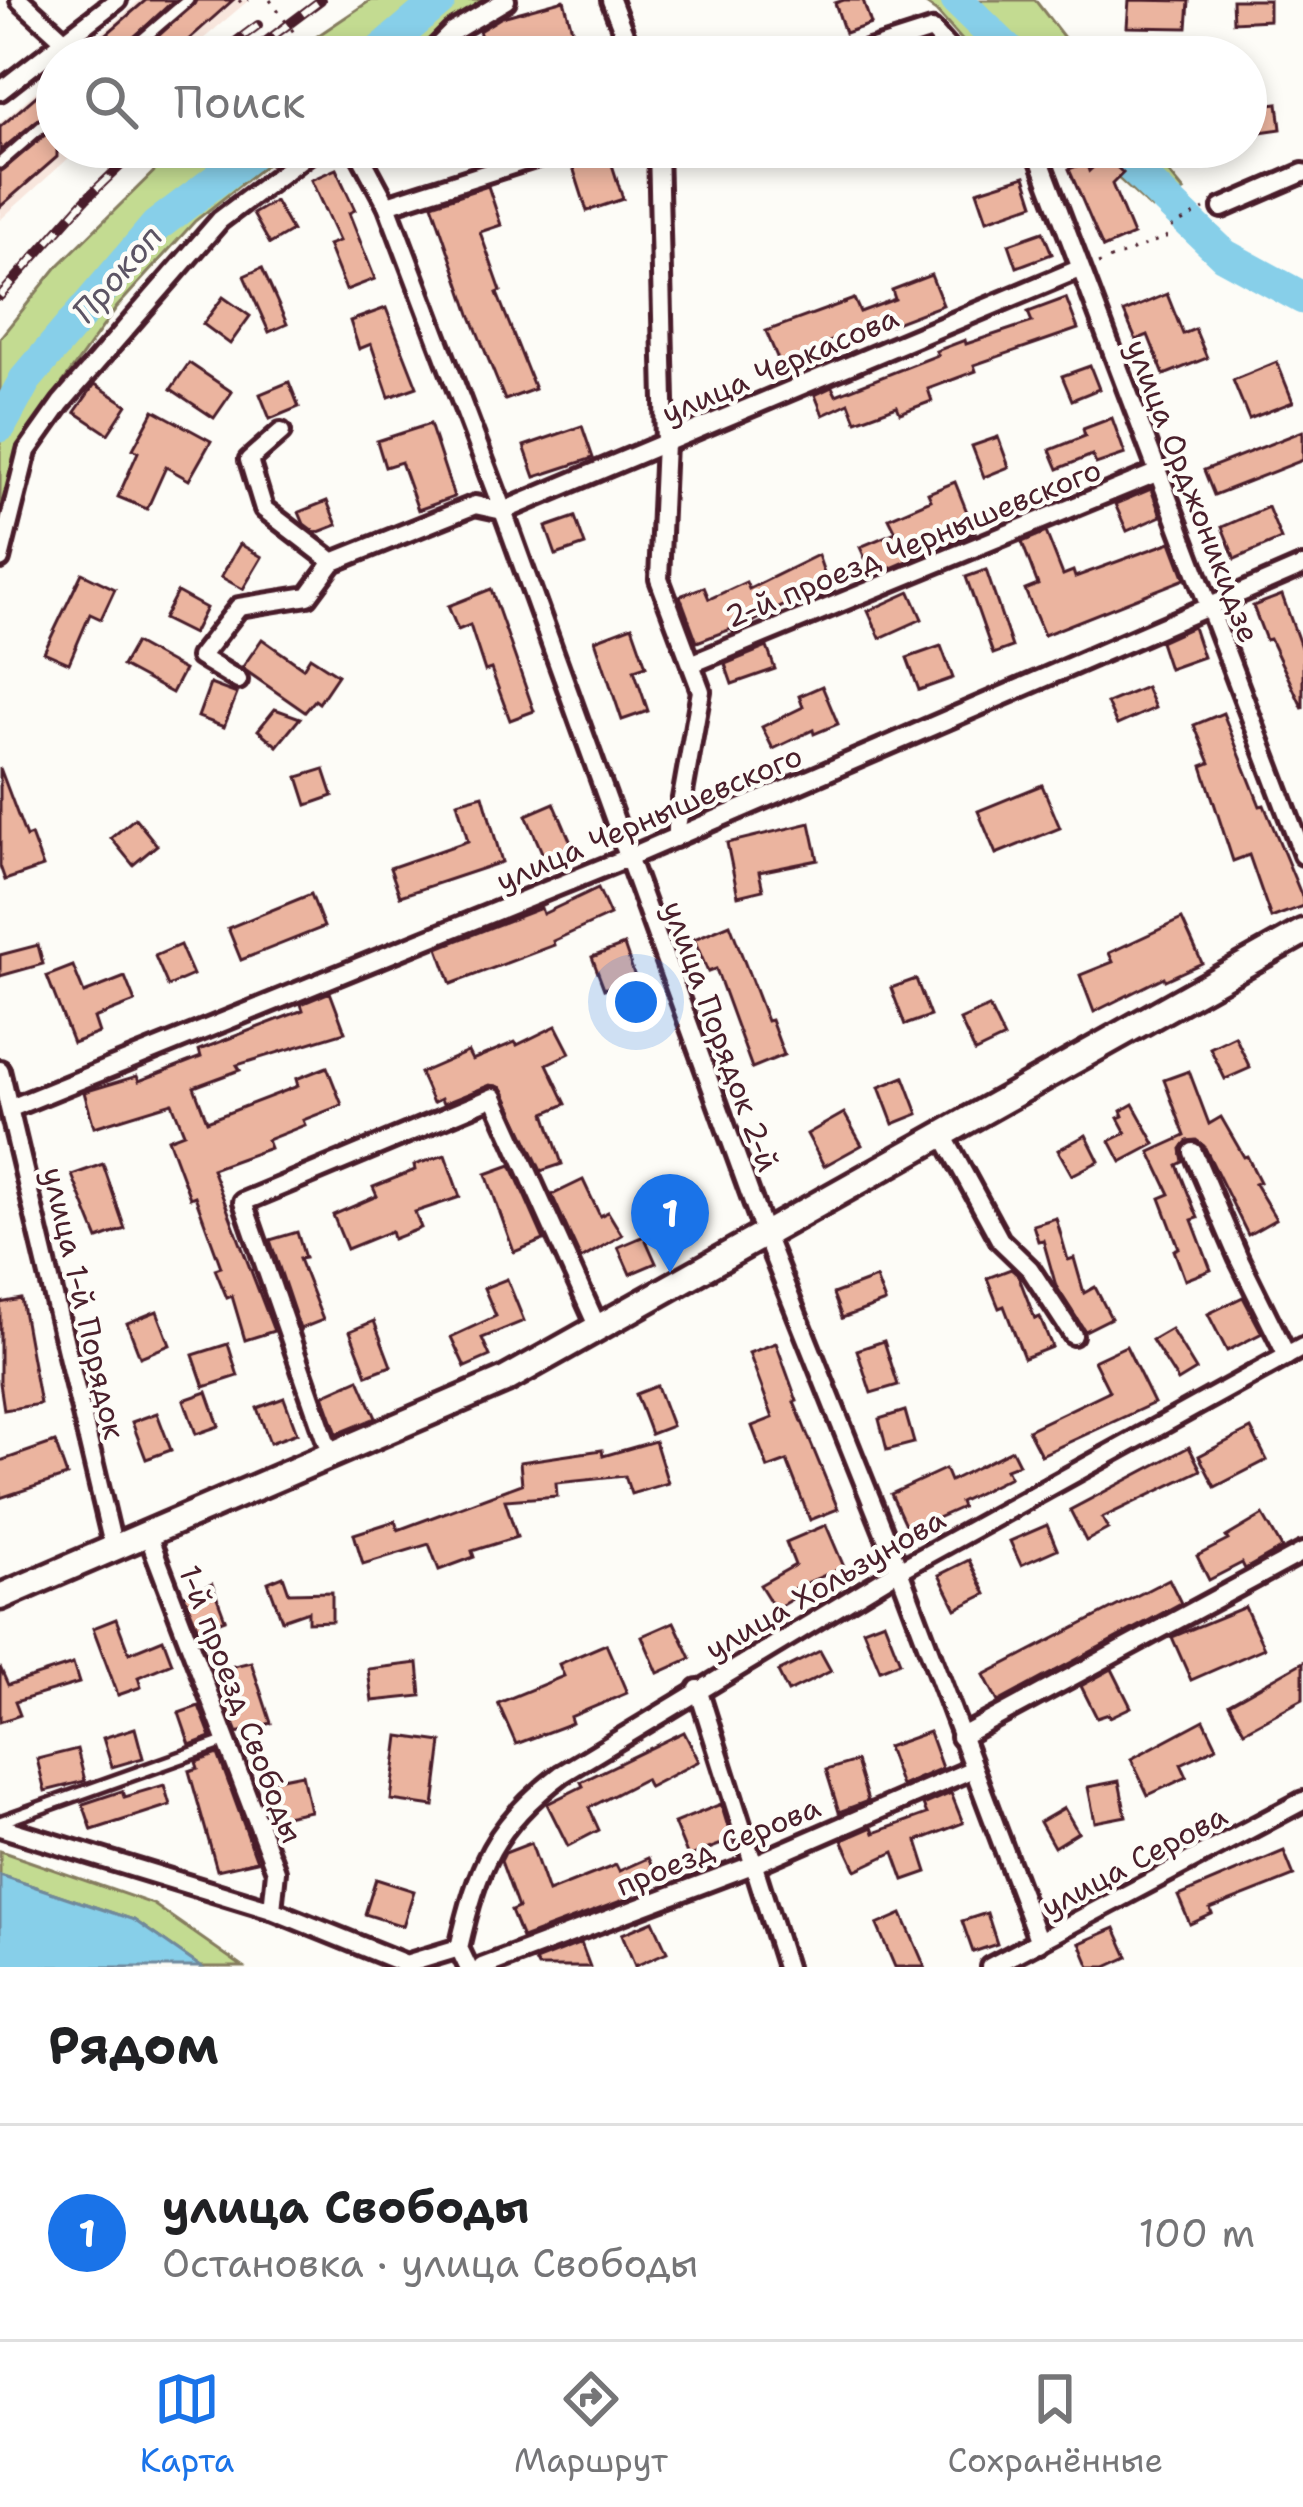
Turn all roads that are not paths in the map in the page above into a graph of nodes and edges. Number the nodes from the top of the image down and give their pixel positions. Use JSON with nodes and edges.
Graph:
{"nodes":[{"id":1,"x":20,"y":0,"type":"edge"},
{"id":2,"x":117,"y":0,"type":"edge"},
{"id":3,"x":188,"y":0,"type":"edge"},
{"id":4,"x":506,"y":0,"type":"edge"},
{"id":5,"x":611,"y":0,"type":"edge"},
{"id":6,"x":60,"y":36,"type":"edge"},
{"id":7,"x":71,"y":36,"type":"edge"},
{"id":8,"x":146,"y":36,"type":"edge"},
{"id":9,"x":448,"y":36,"type":"edge"},
{"id":10,"x":625,"y":36,"type":"edge"},
{"id":11,"x":36,"y":63,"type":"edge"},
{"id":12,"x":0,"y":91,"type":"edge"},
{"id":13,"x":36,"y":131,"type":"edge"},
{"id":14,"x":0,"y":163,"type":"edge"},
{"id":15,"x":288,"y":168,"type":"edge"},
{"id":16,"x":367,"y":168,"type":"edge"},
{"id":17,"x":502,"y":168,"type":"edge"},
{"id":18,"x":658,"y":168,"type":"edge"},
{"id":19,"x":1043,"y":168,"type":"edge"},
{"id":20,"x":1303,"y":173,"type":"edge"},
{"id":21,"x":387,"y":205,"type":"junction"},
{"id":22,"x":1222,"y":208,"type":"dead end"},
{"id":23,"x":1079,"y":269,"type":"junction"},
{"id":24,"x":280,"y":432,"type":"dead end"},
{"id":25,"x":665,"y":443,"type":"junction"},
{"id":26,"x":1156,"y":472,"type":"junction"},
{"id":27,"x":502,"y":511,"type":"junction"},
{"id":28,"x":0,"y":559,"type":"edge"},
{"id":29,"x":333,"y":562,"type":"junction"},
{"id":30,"x":1303,"y":566,"type":"edge"},
{"id":31,"x":1208,"y":606,"type":"junction"},
{"id":32,"x":691,"y":664,"type":"junction"},
{"id":33,"x":238,"y":680,"type":"dead end"},
{"id":34,"x":675,"y":838,"type":"junction"},
{"id":35,"x":1303,"y":854,"type":"edge"},
{"id":36,"x":628,"y":858,"type":"junction"},
{"id":37,"x":1303,"y":932,"type":"edge"},
{"id":38,"x":0,"y":1070,"type":"edge"},
{"id":39,"x":11,"y":1108,"type":"junction"},
{"id":40,"x":943,"y":1135,"type":"junction"},
{"id":41,"x":1193,"y":1152,"type":"dead end"},
{"id":42,"x":765,"y":1235,"type":"junction"},
{"id":43,"x":598,"y":1328,"type":"junction"},
{"id":44,"x":1072,"y":1335,"type":"dead end"},
{"id":45,"x":1295,"y":1352,"type":"edge"},
{"id":46,"x":1303,"y":1372,"type":"edge"},
{"id":47,"x":332,"y":1456,"type":"junction"},
{"id":48,"x":148,"y":1535,"type":"junction"},
{"id":49,"x":114,"y":1550,"type":"junction"},
{"id":50,"x":1303,"y":1552,"type":"edge"},
{"id":51,"x":898,"y":1570,"type":"junction"},
{"id":52,"x":0,"y":1597,"type":"edge"},
{"id":53,"x":698,"y":1689,"type":"junction"},
{"id":54,"x":960,"y":1737,"type":"junction"},
{"id":55,"x":227,"y":1741,"type":"junction"},
{"id":56,"x":973,"y":1769,"type":"junction"},
{"id":57,"x":1303,"y":1802,"type":"edge"},
{"id":58,"x":0,"y":1825,"type":"edge"},
{"id":59,"x":755,"y":1864,"type":"junction"},
{"id":60,"x":272,"y":1910,"type":"junction"},
{"id":61,"x":1040,"y":1942,"type":"junction"},
{"id":62,"x":459,"y":1948,"type":"junction"},
{"id":63,"x":469,"y":1967,"type":"edge"},
{"id":64,"x":482,"y":1967,"type":"edge"},
{"id":65,"x":785,"y":1967,"type":"edge"},
{"id":66,"x":990,"y":1967,"type":"edge"}],
"edges":[{"from":1,"to":6,"type":"street"},
{"from":2,"to":7,"type":"street"},
{"from":3,"to":8,"type":"lane"},
{"from":4,"to":9,"type":"street"},
{"from":5,"to":10,"type":"street"},
{"from":11,"to":12,"type":"street"},
{"from":13,"to":14,"type":"lane"},
{"from":15,"to":28,"type":"street"},
{"from":16,"to":21,"type":"street","name":"улица Порядок 2-й"},
{"from":17,"to":21,"type":"street"},
{"from":18,"to":25,"type":"street"},
{"from":19,"to":23,"type":"street","name":"улица Орджоникидзе"},
{"from":20,"to":22,"type":"street"},
{"from":21,"to":27,"type":"street","name":"улица Порядок 2-й"},
{"from":23,"to":25,"type":"street","name":"улица Черкасова"},
{"from":23,"to":26,"type":"street","name":"улица Орджоникидзе"},
{"from":24,"to":29,"type":"street"},
{"from":25,"to":27,"type":"street","name":"улица Черкасова"},
{"from":25,"to":32,"type":"street"},
{"from":26,"to":31,"type":"street","name":"улица Орджоникидзе"},
{"from":26,"to":32,"type":"street","name":"2-й проезд Чернышевского"},
{"from":27,"to":29,"type":"street","name":"улица Черкасова"},
{"from":27,"to":36,"type":"street","name":"улица Порядок 2-й"},
{"from":29,"to":33,"type":"street","name":"улица Черкасова"},
{"from":30,"to":31,"type":"street","name":"улица Чернышевского"},
{"from":31,"to":34,"type":"street","name":"улица Чернышевского"},
{"from":31,"to":35,"type":"street","name":"улица Орджоникидзе"},
{"from":32,"to":34,"type":"street"},
{"from":34,"to":36,"type":"street","name":"улица Чернышевского"},
{"from":36,"to":39,"type":"street","name":"улица Чернышевского"},
{"from":36,"to":42,"type":"street","name":"улица Порядок 2-й"},
{"from":37,"to":40,"type":"main road"},
{"from":38,"to":39,"type":"street","name":"улица 1-й Порядок"},
{"from":39,"to":49,"type":"street","name":"улица 1-й Порядок"},
{"from":40,"to":42,"type":"main road"},
{"from":40,"to":44,"type":"street"},
{"from":41,"to":45,"type":"street"},
{"from":42,"to":43,"type":"main road"},
{"from":42,"to":51,"type":"street","name":"улица Порядок 2-й"},
{"from":43,"to":47,"type":"main road"},
{"from":43,"to":47,"type":"street"},
{"from":45,"to":46,"type":"street"},
{"from":45,"to":51,"type":"street","name":"улица Хользунова"},
{"from":47,"to":48,"type":"main road"},
{"from":48,"to":49,"type":"main road"},
{"from":48,"to":55,"type":"street","name":"1-й проезд Свободы"},
{"from":49,"to":52,"type":"main road"},
{"from":50,"to":54,"type":"street"},
{"from":51,"to":53,"type":"street","name":"улица Хользунова"},
{"from":51,"to":54,"type":"street","name":"улица Порядок 2-й"},
{"from":53,"to":59,"type":"street"},
{"from":53,"to":62,"type":"street","name":"улица Хользунова"},
{"from":54,"to":56,"type":"street","name":"улица Порядок 2-й"},
{"from":55,"to":58,"type":"lane"},
{"from":55,"to":60,"type":"street","name":"1-й проезд Свободы"},
{"from":56,"to":59,"type":"street","name":"проезд Серова"},
{"from":56,"to":61,"type":"street","name":"улица Порядок 2-й"},
{"from":57,"to":61,"type":"street","name":"улица Серова"},
{"from":58,"to":60,"type":"street"},
{"from":59,"to":64,"type":"street","name":"проезд Серова"},
{"from":59,"to":65,"type":"street"},
{"from":60,"to":62,"type":"street"},
{"from":61,"to":66,"type":"street","name":"улица Серова"},
{"from":62,"to":63,"type":"street"}]}
